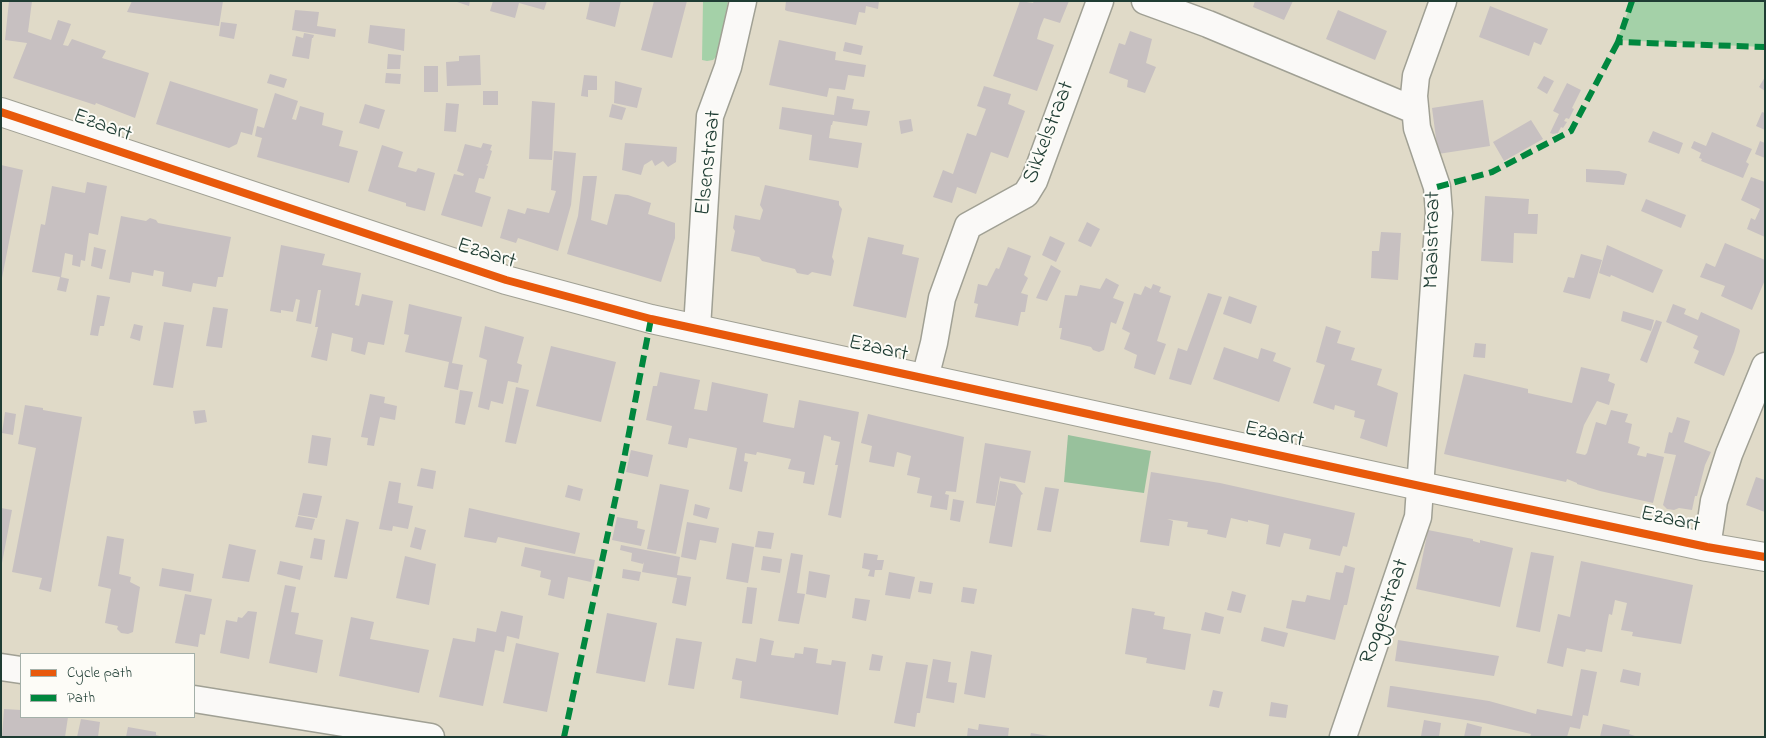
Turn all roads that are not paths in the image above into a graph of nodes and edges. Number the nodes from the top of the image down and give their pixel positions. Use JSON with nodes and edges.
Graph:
{"nodes":[{"id":1,"x":743,"y":1,"type":"edge"},
{"id":2,"x":1100,"y":1,"type":"edge"},
{"id":3,"x":1145,"y":1,"type":"edge"},
{"id":4,"x":1443,"y":1,"type":"edge"},
{"id":5,"x":1414,"y":110,"type":"junction"},
{"id":6,"x":1,"y":112,"type":"edge"},
{"id":7,"x":697,"y":328,"type":"junction"},
{"id":8,"x":1765,"y":366,"type":"edge"},
{"id":9,"x":925,"y":378,"type":"junction"},
{"id":10,"x":1420,"y":486,"type":"junction"},
{"id":11,"x":1707,"y":547,"type":"junction"},
{"id":12,"x":1765,"y":557,"type":"edge"},
{"id":13,"x":1,"y":667,"type":"edge"},
{"id":14,"x":20,"y":670,"type":"edge"},
{"id":15,"x":195,"y":698,"type":"edge"},
{"id":16,"x":431,"y":737,"type":"edge"},
{"id":17,"x":1344,"y":737,"type":"edge"}],
"edges":[{"from":1,"to":7,"type":"street","name":"Elsenstraat"},
{"from":2,"to":9,"type":"street","name":"Sikkelstraat"},
{"from":3,"to":5,"type":"street"},
{"from":4,"to":5,"type":"street","name":"Maaistraat"},
{"from":5,"to":10,"type":"street","name":"Maaistraat"},
{"from":6,"to":7,"type":"main road","name":"Ezaart"},
{"from":7,"to":9,"type":"main road","name":"Ezaart"},
{"from":8,"to":11,"type":"street"},
{"from":9,"to":10,"type":"main road","name":"Ezaart"},
{"from":10,"to":11,"type":"main road","name":"Ezaart"},
{"from":10,"to":17,"type":"street","name":"Roggestraat"},
{"from":11,"to":12,"type":"main road","name":"Ezaart"},
{"from":13,"to":14,"type":"street"},
{"from":15,"to":16,"type":"street"}]}
